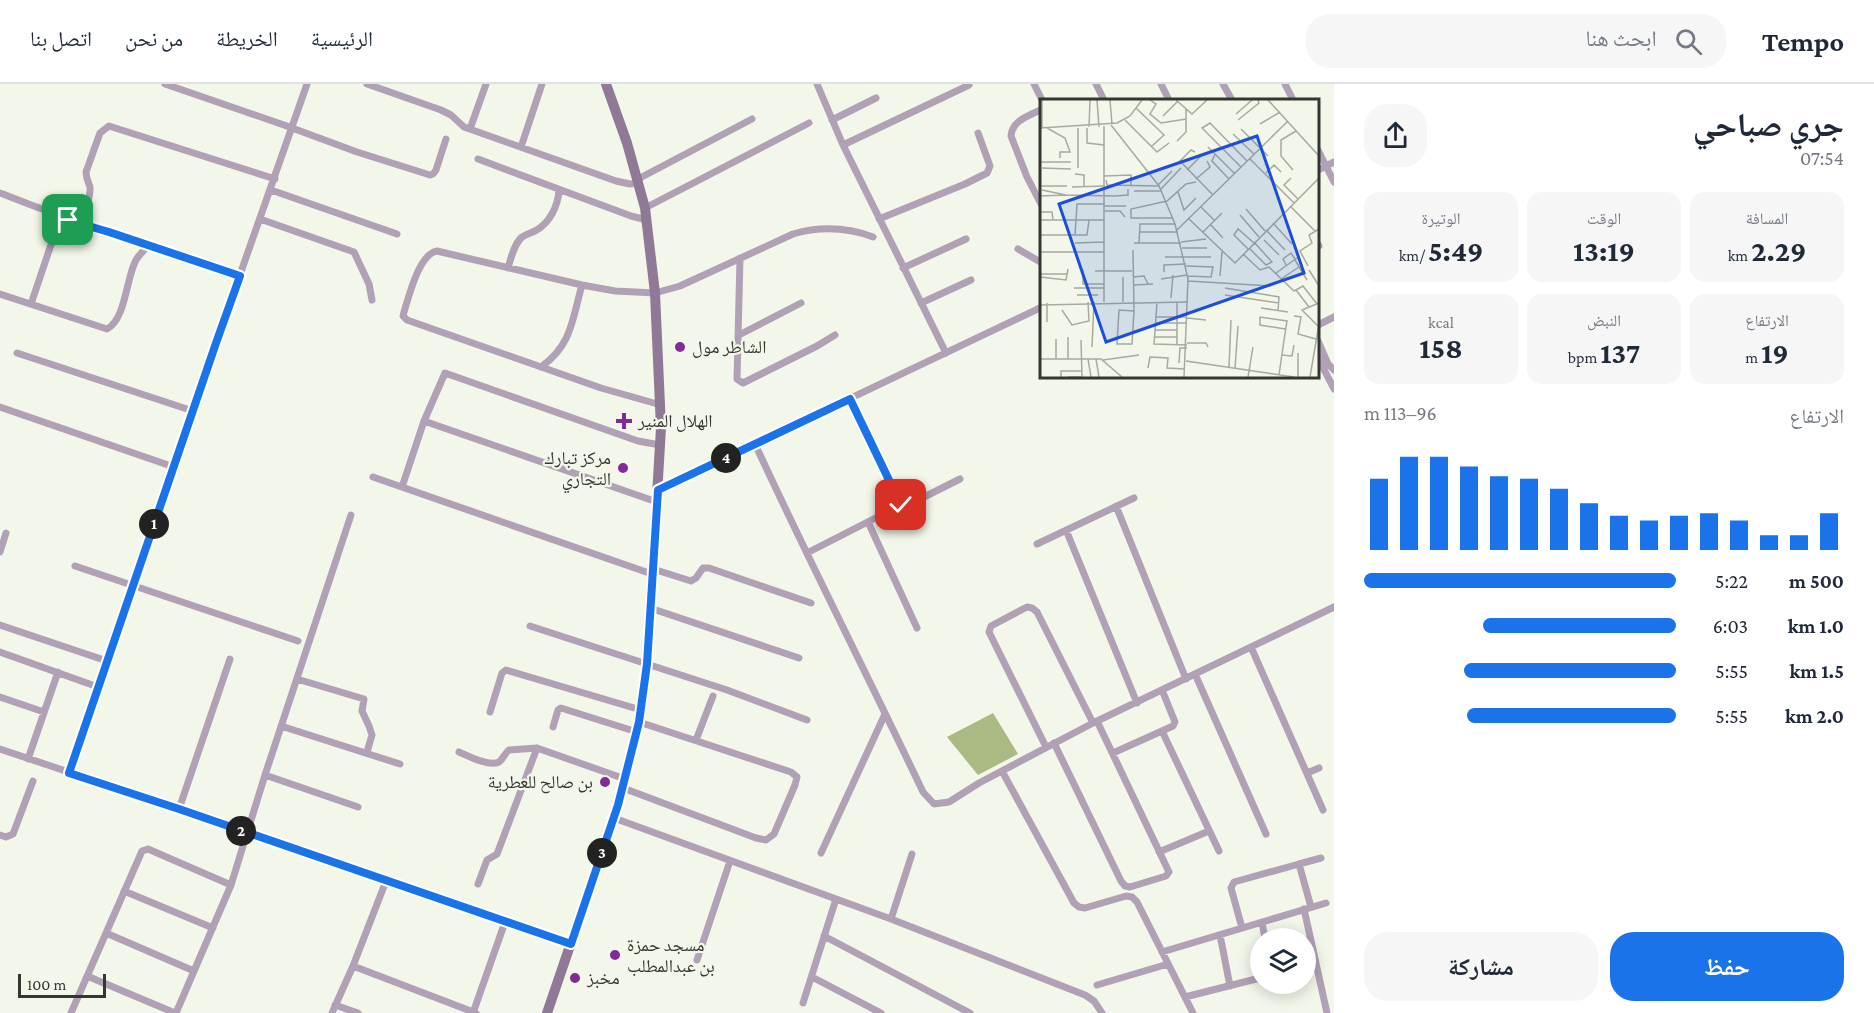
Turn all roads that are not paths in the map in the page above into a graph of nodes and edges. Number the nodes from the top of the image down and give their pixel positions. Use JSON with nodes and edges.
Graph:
{"nodes":[{"id":1,"x":165,"y":84,"type":"edge"},
{"id":2,"x":307,"y":84,"type":"edge"},
{"id":3,"x":368,"y":84,"type":"edge"},
{"id":4,"x":486,"y":84,"type":"edge"},
{"id":5,"x":542,"y":84,"type":"edge"},
{"id":6,"x":606,"y":84,"type":"edge"},
{"id":7,"x":817,"y":84,"type":"edge"},
{"id":8,"x":1034,"y":84,"type":"edge"},
{"id":9,"x":1096,"y":84,"type":"edge"},
{"id":10,"x":1161,"y":84,"type":"edge"},
{"id":11,"x":1223,"y":84,"type":"edge"},
{"id":12,"x":1285,"y":84,"type":"edge"},
{"id":13,"x":969,"y":85,"type":"edge"},
{"id":14,"x":386,"y":87,"type":"edge"},
{"id":15,"x":876,"y":98,"type":"dead end"},
{"id":16,"x":1042,"y":99,"type":"edge"},
{"id":17,"x":1104,"y":99,"type":"edge"},
{"id":18,"x":1168,"y":99,"type":"edge"},
{"id":19,"x":1231,"y":99,"type":"edge"},
{"id":20,"x":1292,"y":99,"type":"edge"},
{"id":21,"x":1040,"y":111,"type":"edge"},
{"id":22,"x":752,"y":119,"type":"dead end"},
{"id":23,"x":832,"y":120,"type":"junction"},
{"id":24,"x":809,"y":123,"type":"dead end"},
{"id":25,"x":292,"y":128,"type":"junction"},
{"id":26,"x":470,"y":129,"type":"junction"},
{"id":27,"x":978,"y":133,"type":"dead end"},
{"id":28,"x":446,"y":139,"type":"dead end"},
{"id":29,"x":843,"y":145,"type":"junction"},
{"id":30,"x":521,"y":147,"type":"junction"},
{"id":31,"x":1319,"y":154,"type":"edge"},
{"id":32,"x":478,"y":159,"type":"dead end"},
{"id":33,"x":1334,"y":162,"type":"edge"},
{"id":34,"x":1325,"y":165,"type":"junction"},
{"id":35,"x":1319,"y":169,"type":"edge"},
{"id":36,"x":275,"y":179,"type":"junction"},
{"id":37,"x":639,"y":181,"type":"junction"},
{"id":38,"x":1334,"y":182,"type":"edge"},
{"id":39,"x":271,"y":190,"type":"junction"},
{"id":40,"x":559,"y":190,"type":"junction"},
{"id":41,"x":0,"y":194,"type":"edge"},
{"id":42,"x":1040,"y":204,"type":"edge"},
{"id":43,"x":645,"y":208,"type":"junction"},
{"id":44,"x":260,"y":219,"type":"junction"},
{"id":45,"x":879,"y":219,"type":"junction"},
{"id":46,"x":647,"y":220,"type":"junction"},
{"id":47,"x":397,"y":234,"type":"dead end"},
{"id":48,"x":873,"y":237,"type":"dead end"},
{"id":49,"x":966,"y":240,"type":"dead end"},
{"id":50,"x":148,"y":246,"type":"junction"},
{"id":51,"x":1018,"y":249,"type":"dead end"},
{"id":52,"x":740,"y":258,"type":"junction"},
{"id":53,"x":1040,"y":262,"type":"edge"},
{"id":54,"x":508,"y":268,"type":"junction"},
{"id":55,"x":903,"y":268,"type":"junction"},
{"id":56,"x":240,"y":276,"type":"junction"},
{"id":57,"x":971,"y":280,"type":"dead end"},
{"id":58,"x":582,"y":285,"type":"junction"},
{"id":59,"x":655,"y":293,"type":"junction"},
{"id":60,"x":0,"y":294,"type":"edge"},
{"id":61,"x":372,"y":300,"type":"dead end"},
{"id":62,"x":801,"y":303,"type":"dead end"},
{"id":63,"x":921,"y":303,"type":"junction"},
{"id":64,"x":30,"y":304,"type":"junction"},
{"id":65,"x":1040,"y":307,"type":"edge"},
{"id":66,"x":1334,"y":317,"type":"edge"},
{"id":67,"x":1319,"y":324,"type":"edge"},
{"id":68,"x":739,"y":335,"type":"junction"},
{"id":69,"x":835,"y":335,"type":"dead end"},
{"id":70,"x":1319,"y":345,"type":"edge"},
{"id":71,"x":946,"y":352,"type":"junction"},
{"id":72,"x":17,"y":353,"type":"dead end"},
{"id":73,"x":1319,"y":362,"type":"edge"},
{"id":74,"x":541,"y":367,"type":"junction"},
{"id":75,"x":1334,"y":370,"type":"edge"},
{"id":76,"x":1334,"y":389,"type":"edge"},
{"id":77,"x":850,"y":399,"type":"junction"},
{"id":78,"x":660,"y":405,"type":"junction"},
{"id":79,"x":0,"y":407,"type":"edge"},
{"id":80,"x":193,"y":411,"type":"junction"},
{"id":81,"x":424,"y":421,"type":"junction"},
{"id":82,"x":755,"y":444,"type":"junction"},
{"id":83,"x":660,"y":445,"type":"junction"},
{"id":84,"x":174,"y":467,"type":"junction"},
{"id":85,"x":373,"y":477,"type":"dead end"},
{"id":86,"x":960,"y":479,"type":"dead end"},
{"id":87,"x":402,"y":487,"type":"junction"},
{"id":88,"x":658,"y":490,"type":"junction"},
{"id":89,"x":1134,"y":498,"type":"dead end"},
{"id":90,"x":657,"y":502,"type":"junction"},
{"id":91,"x":901,"y":505,"type":"junction"},
{"id":92,"x":1116,"y":507,"type":"junction"},
{"id":93,"x":351,"y":515,"type":"dead end"},
{"id":94,"x":868,"y":522,"type":"junction"},
{"id":95,"x":1066,"y":530,"type":"junction"},
{"id":96,"x":6,"y":533,"type":"dead end"},
{"id":97,"x":1037,"y":544,"type":"dead end"},
{"id":98,"x":0,"y":552,"type":"edge"},
{"id":99,"x":807,"y":554,"type":"junction"},
{"id":100,"x":75,"y":566,"type":"dead end"},
{"id":101,"x":652,"y":571,"type":"junction"},
{"id":102,"x":133,"y":586,"type":"junction"},
{"id":103,"x":811,"y":603,"type":"dead end"},
{"id":104,"x":1334,"y":607,"type":"edge"},
{"id":105,"x":650,"y":608,"type":"junction"},
{"id":106,"x":0,"y":626,"type":"edge"},
{"id":107,"x":530,"y":626,"type":"dead end"},
{"id":108,"x":918,"y":628,"type":"dead end"},
{"id":109,"x":298,"y":641,"type":"dead end"},
{"id":110,"x":1251,"y":647,"type":"junction"},
{"id":111,"x":0,"y":652,"type":"edge"},
{"id":112,"x":799,"y":657,"type":"dead end"},
{"id":113,"x":230,"y":659,"type":"dead end"},
{"id":114,"x":107,"y":662,"type":"junction"},
{"id":115,"x":647,"y":664,"type":"junction"},
{"id":116,"x":58,"y":672,"type":"junction"},
{"id":117,"x":1195,"y":674,"type":"junction"},
{"id":118,"x":297,"y":679,"type":"junction"},
{"id":119,"x":1186,"y":679,"type":"junction"},
{"id":120,"x":98,"y":687,"type":"junction"},
{"id":121,"x":1162,"y":690,"type":"junction"},
{"id":122,"x":713,"y":696,"type":"dead end"},
{"id":123,"x":0,"y":697,"type":"edge"},
{"id":124,"x":1137,"y":703,"type":"junction"},
{"id":125,"x":641,"y":710,"type":"junction"},
{"id":126,"x":44,"y":712,"type":"junction"},
{"id":127,"x":490,"y":712,"type":"dead end"},
{"id":128,"x":885,"y":714,"type":"junction"},
{"id":129,"x":807,"y":720,"type":"dead end"},
{"id":130,"x":1095,"y":722,"type":"junction"},
{"id":131,"x":281,"y":726,"type":"junction"},
{"id":132,"x":553,"y":727,"type":"dead end"},
{"id":133,"x":638,"y":727,"type":"junction"},
{"id":134,"x":1162,"y":731,"type":"junction"},
{"id":135,"x":696,"y":740,"type":"junction"},
{"id":136,"x":1050,"y":745,"type":"junction"},
{"id":137,"x":537,"y":748,"type":"junction"},
{"id":138,"x":2,"y":750,"type":"edge"},
{"id":139,"x":367,"y":752,"type":"junction"},
{"id":140,"x":459,"y":752,"type":"dead end"},
{"id":141,"x":1113,"y":753,"type":"junction"},
{"id":142,"x":0,"y":759,"type":"edge"},
{"id":143,"x":28,"y":759,"type":"junction"},
{"id":144,"x":400,"y":764,"type":"dead end"},
{"id":145,"x":1319,"y":768,"type":"dead end"},
{"id":146,"x":1002,"y":771,"type":"junction"},
{"id":147,"x":1307,"y":772,"type":"junction"},
{"id":148,"x":69,"y":773,"type":"junction"},
{"id":149,"x":265,"y":775,"type":"junction"},
{"id":150,"x":33,"y":780,"type":"dead end"},
{"id":151,"x":624,"y":783,"type":"junction"},
{"id":152,"x":358,"y":807,"type":"dead end"},
{"id":153,"x":179,"y":809,"type":"junction"},
{"id":154,"x":1323,"y":810,"type":"dead end"},
{"id":155,"x":614,"y":818,"type":"junction"},
{"id":156,"x":1209,"y":831,"type":"junction"},
{"id":157,"x":248,"y":833,"type":"junction"},
{"id":158,"x":1266,"y":834,"type":"dead end"},
{"id":159,"x":0,"y":835,"type":"edge"},
{"id":160,"x":1219,"y":851,"type":"dead end"},
{"id":161,"x":1160,"y":852,"type":"junction"},
{"id":162,"x":821,"y":853,"type":"dead end"},
{"id":163,"x":912,"y":854,"type":"dead end"},
{"id":164,"x":1321,"y":858,"type":"dead end"},
{"id":165,"x":730,"y":861,"type":"junction"},
{"id":166,"x":1299,"y":864,"type":"junction"},
{"id":167,"x":386,"y":881,"type":"junction"},
{"id":168,"x":478,"y":884,"type":"dead end"},
{"id":169,"x":231,"y":885,"type":"junction"},
{"id":170,"x":124,"y":891,"type":"junction"},
{"id":171,"x":836,"y":899,"type":"junction"},
{"id":172,"x":1326,"y":903,"type":"dead end"},
{"id":173,"x":1308,"y":908,"type":"junction"},
{"id":174,"x":891,"y":919,"type":"junction"},
{"id":175,"x":505,"y":922,"type":"junction"},
{"id":176,"x":1262,"y":922,"type":"junction"},
{"id":177,"x":213,"y":928,"type":"junction"},
{"id":178,"x":1242,"y":928,"type":"junction"},
{"id":179,"x":1263,"y":928,"type":"edge"},
{"id":180,"x":1311,"y":928,"type":"edge"},
{"id":181,"x":106,"y":933,"type":"junction"},
{"id":182,"x":1220,"y":935,"type":"junction"},
{"id":183,"x":825,"y":936,"type":"junction"},
{"id":184,"x":571,"y":944,"type":"junction"},
{"id":185,"x":1162,"y":952,"type":"junction"},
{"id":186,"x":697,"y":960,"type":"dead end"},
{"id":187,"x":1168,"y":964,"type":"junction"},
{"id":188,"x":1316,"y":964,"type":"edge"},
{"id":189,"x":353,"y":966,"type":"junction"},
{"id":190,"x":194,"y":971,"type":"junction"},
{"id":191,"x":87,"y":976,"type":"junction"},
{"id":192,"x":812,"y":977,"type":"junction"},
{"id":193,"x":1250,"y":981,"type":"edge"},
{"id":194,"x":1097,"y":985,"type":"dead end"},
{"id":195,"x":1230,"y":986,"type":"junction"},
{"id":196,"x":1185,"y":997,"type":"junction"},
{"id":197,"x":803,"y":1003,"type":"dead end"},
{"id":198,"x":335,"y":1005,"type":"junction"},
{"id":199,"x":71,"y":1013,"type":"edge"},
{"id":200,"x":176,"y":1013,"type":"edge"},
{"id":201,"x":332,"y":1013,"type":"edge"},
{"id":202,"x":358,"y":1013,"type":"edge"},
{"id":203,"x":474,"y":1013,"type":"edge"},
{"id":204,"x":547,"y":1013,"type":"edge"},
{"id":205,"x":881,"y":1013,"type":"edge"},
{"id":206,"x":970,"y":1013,"type":"edge"},
{"id":207,"x":1102,"y":1013,"type":"edge"},
{"id":208,"x":1193,"y":1013,"type":"edge"},
{"id":209,"x":1327,"y":1013,"type":"edge"}],
"edges":[{"from":1,"to":25,"type":"street"},
{"from":2,"to":25,"type":"street"},
{"from":3,"to":14,"type":"street"},
{"from":4,"to":26,"type":"street"},
{"from":5,"to":30,"type":"street"},
{"from":6,"to":37,"type":"main road"},
{"from":7,"to":23,"type":"street"},
{"from":8,"to":16,"type":"street"},
{"from":9,"to":17,"type":"street"},
{"from":10,"to":18,"type":"street"},
{"from":11,"to":19,"type":"street"},
{"from":12,"to":20,"type":"street"},
{"from":13,"to":29,"type":"street"},
{"from":14,"to":26,"type":"street"},
{"from":15,"to":23,"type":"street"},
{"from":21,"to":42,"type":"street"},
{"from":22,"to":37,"type":"street"},
{"from":23,"to":29,"type":"street"},
{"from":24,"to":43,"type":"street"},
{"from":25,"to":28,"type":"street"},
{"from":25,"to":36,"type":"street"},
{"from":26,"to":30,"type":"street"},
{"from":27,"to":45,"type":"street"},
{"from":29,"to":45,"type":"street"},
{"from":30,"to":37,"type":"street"},
{"from":31,"to":34,"type":"street"},
{"from":32,"to":40,"type":"street"},
{"from":33,"to":34,"type":"street"},
{"from":34,"to":35,"type":"street"},
{"from":34,"to":38,"type":"street"},
{"from":36,"to":39,"type":"street"},
{"from":36,"to":41,"type":"street"},
{"from":37,"to":43,"type":"main road"},
{"from":39,"to":44,"type":"street"},
{"from":39,"to":47,"type":"street"},
{"from":40,"to":46,"type":"street"},
{"from":40,"to":54,"type":"street"},
{"from":43,"to":46,"type":"main road"},
{"from":44,"to":56,"type":"street"},
{"from":44,"to":61,"type":"street"},
{"from":45,"to":55,"type":"street"},
{"from":46,"to":59,"type":"main road"},
{"from":48,"to":52,"type":"street"},
{"from":49,"to":55,"type":"street"},
{"from":50,"to":56,"type":"street"},
{"from":50,"to":64,"type":"street"},
{"from":50,"to":64,"type":"street"},
{"from":51,"to":53,"type":"street"},
{"from":52,"to":59,"type":"street"},
{"from":52,"to":68,"type":"street"},
{"from":54,"to":58,"type":"street"},
{"from":54,"to":74,"type":"street"},
{"from":55,"to":63,"type":"street"},
{"from":56,"to":80,"type":"street"},
{"from":57,"to":63,"type":"street"},
{"from":58,"to":59,"type":"street"},
{"from":58,"to":74,"type":"street"},
{"from":59,"to":78,"type":"main road"},
{"from":60,"to":64,"type":"street"},
{"from":62,"to":68,"type":"street"},
{"from":63,"to":71,"type":"street"},
{"from":65,"to":71,"type":"street"},
{"from":66,"to":67,"type":"street"},
{"from":68,"to":69,"type":"street"},
{"from":70,"to":75,"type":"street"},
{"from":71,"to":77,"type":"street"},
{"from":72,"to":80,"type":"street"},
{"from":73,"to":76,"type":"street"},
{"from":74,"to":78,"type":"street"},
{"from":77,"to":82,"type":"street"},
{"from":77,"to":91,"type":"street"},
{"from":78,"to":83,"type":"main road"},
{"from":79,"to":84,"type":"street"},
{"from":80,"to":84,"type":"street"},
{"from":81,"to":83,"type":"street"},
{"from":81,"to":87,"type":"street"},
{"from":81,"to":90,"type":"street"},
{"from":82,"to":88,"type":"street"},
{"from":82,"to":99,"type":"street"},
{"from":83,"to":88,"type":"main road"},
{"from":84,"to":102,"type":"street"},
{"from":85,"to":87,"type":"street"},
{"from":86,"to":91,"type":"street"},
{"from":87,"to":101,"type":"street"},
{"from":88,"to":90,"type":"main road"},
{"from":89,"to":92,"type":"street"},
{"from":90,"to":101,"type":"main road"},
{"from":91,"to":94,"type":"street"},
{"from":92,"to":95,"type":"street"},
{"from":92,"to":119,"type":"street"},
{"from":93,"to":118,"type":"street"},
{"from":94,"to":99,"type":"street"},
{"from":94,"to":108,"type":"street"},
{"from":95,"to":97,"type":"street"},
{"from":95,"to":124,"type":"street"},
{"from":96,"to":98,"type":"street"},
{"from":99,"to":128,"type":"street"},
{"from":100,"to":102,"type":"street"},
{"from":101,"to":103,"type":"street"},
{"from":101,"to":105,"type":"main road"},
{"from":102,"to":109,"type":"street"},
{"from":102,"to":114,"type":"street"},
{"from":104,"to":110,"type":"street"},
{"from":105,"to":112,"type":"street"},
{"from":105,"to":115,"type":"main road"},
{"from":106,"to":114,"type":"street"},
{"from":107,"to":115,"type":"street"},
{"from":110,"to":117,"type":"street"},
{"from":110,"to":147,"type":"street"},
{"from":111,"to":116,"type":"street"},
{"from":113,"to":153,"type":"street"},
{"from":114,"to":120,"type":"street"},
{"from":115,"to":125,"type":"main road"},
{"from":115,"to":129,"type":"street"},
{"from":116,"to":120,"type":"street"},
{"from":116,"to":126,"type":"street"},
{"from":117,"to":119,"type":"street"},
{"from":117,"to":158,"type":"street"},
{"from":118,"to":131,"type":"street"},
{"from":118,"to":139,"type":"street"},
{"from":119,"to":121,"type":"street"},
{"from":120,"to":148,"type":"street"},
{"from":121,"to":124,"type":"street"},
{"from":121,"to":134,"type":"street"},
{"from":122,"to":135,"type":"street"},
{"from":123,"to":126,"type":"street"},
{"from":124,"to":130,"type":"street"},
{"from":125,"to":127,"type":"street"},
{"from":125,"to":133,"type":"main road"},
{"from":126,"to":143,"type":"street"},
{"from":128,"to":146,"type":"street"},
{"from":128,"to":162,"type":"street"},
{"from":130,"to":136,"type":"street"},
{"from":130,"to":136,"type":"street"},
{"from":130,"to":141,"type":"street"},
{"from":131,"to":139,"type":"street"},
{"from":131,"to":149,"type":"street"},
{"from":132,"to":133,"type":"street"},
{"from":133,"to":135,"type":"street"},
{"from":133,"to":151,"type":"main road"},
{"from":134,"to":141,"type":"street"},
{"from":134,"to":156,"type":"street"},
{"from":135,"to":151,"type":"street"},
{"from":136,"to":146,"type":"street"},
{"from":136,"to":161,"type":"street"},
{"from":137,"to":140,"type":"street"},
{"from":137,"to":151,"type":"street"},
{"from":137,"to":168,"type":"street"},
{"from":138,"to":142,"type":"street"},
{"from":138,"to":143,"type":"street"},
{"from":139,"to":144,"type":"street"},
{"from":141,"to":161,"type":"street"},
{"from":143,"to":148,"type":"street"},
{"from":145,"to":147,"type":"street"},
{"from":146,"to":185,"type":"street"},
{"from":147,"to":154,"type":"street"},
{"from":148,"to":153,"type":"street"},
{"from":149,"to":152,"type":"street"},
{"from":149,"to":157,"type":"street"},
{"from":150,"to":159,"type":"street"},
{"from":151,"to":155,"type":"main road"},
{"from":153,"to":157,"type":"street"},
{"from":155,"to":165,"type":"street"},
{"from":155,"to":184,"type":"main road"},
{"from":156,"to":160,"type":"street"},
{"from":156,"to":161,"type":"street"},
{"from":157,"to":167,"type":"street"},
{"from":157,"to":169,"type":"street"},
{"from":163,"to":174,"type":"street"},
{"from":164,"to":166,"type":"street"},
{"from":165,"to":171,"type":"street"},
{"from":165,"to":186,"type":"street"},
{"from":166,"to":173,"type":"street"},
{"from":166,"to":178,"type":"street"},
{"from":167,"to":175,"type":"street"},
{"from":167,"to":189,"type":"street"},
{"from":169,"to":170,"type":"street"},
{"from":169,"to":177,"type":"street"},
{"from":170,"to":177,"type":"street"},
{"from":170,"to":181,"type":"street"},
{"from":171,"to":174,"type":"street"},
{"from":171,"to":183,"type":"street"},
{"from":172,"to":173,"type":"street"},
{"from":173,"to":176,"type":"street"},
{"from":173,"to":180,"type":"street"},
{"from":174,"to":207,"type":"street"},
{"from":175,"to":184,"type":"street"},
{"from":175,"to":203,"type":"street"},
{"from":176,"to":178,"type":"street"},
{"from":176,"to":179,"type":"street"},
{"from":177,"to":190,"type":"street"},
{"from":178,"to":182,"type":"street"},
{"from":181,"to":190,"type":"street"},
{"from":181,"to":191,"type":"street"},
{"from":182,"to":185,"type":"street"},
{"from":182,"to":195,"type":"street"},
{"from":183,"to":192,"type":"street"},
{"from":183,"to":206,"type":"street"},
{"from":184,"to":204,"type":"main road"},
{"from":185,"to":187,"type":"street"},
{"from":187,"to":194,"type":"street"},
{"from":187,"to":196,"type":"street"},
{"from":188,"to":209,"type":"street"},
{"from":189,"to":198,"type":"street"},
{"from":189,"to":203,"type":"street"},
{"from":190,"to":200,"type":"street"},
{"from":191,"to":199,"type":"street"},
{"from":191,"to":200,"type":"street"},
{"from":192,"to":197,"type":"street"},
{"from":192,"to":205,"type":"street"},
{"from":193,"to":195,"type":"street"},
{"from":195,"to":196,"type":"street"},
{"from":196,"to":208,"type":"street"},
{"from":198,"to":201,"type":"street"},
{"from":198,"to":202,"type":"street"}]}
